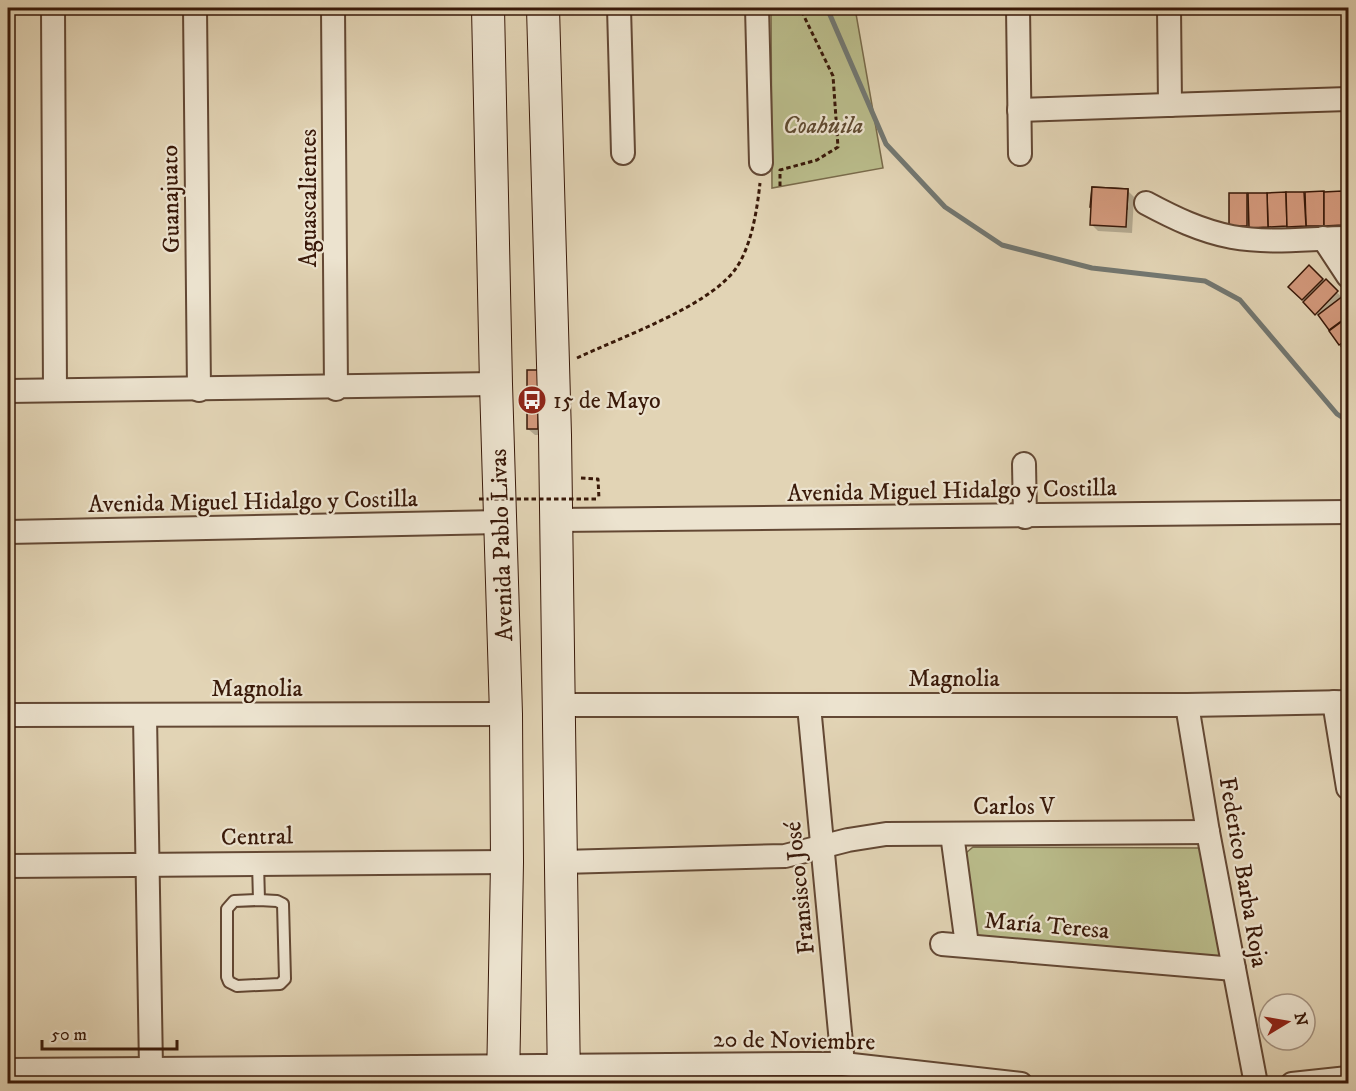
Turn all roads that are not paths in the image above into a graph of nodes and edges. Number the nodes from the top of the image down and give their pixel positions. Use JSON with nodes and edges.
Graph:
{"nodes":[{"id":1,"x":53,"y":8,"type":"edge"},
{"id":2,"x":195,"y":8,"type":"edge"},
{"id":3,"x":333,"y":8,"type":"edge"},
{"id":4,"x":488,"y":8,"type":"edge"},
{"id":5,"x":543,"y":8,"type":"edge"},
{"id":6,"x":619,"y":8,"type":"edge"},
{"id":7,"x":757,"y":8,"type":"edge"},
{"id":8,"x":1018,"y":8,"type":"edge"},
{"id":9,"x":1169,"y":8,"type":"edge"},
{"id":10,"x":1348,"y":99,"type":"edge"},
{"id":11,"x":1170,"y":105,"type":"junction"},
{"id":12,"x":1019,"y":110,"type":"junction"},
{"id":13,"x":623,"y":153,"type":"dead end"},
{"id":14,"x":1020,"y":154,"type":"dead end"},
{"id":15,"x":761,"y":164,"type":"road end"},
{"id":16,"x":1146,"y":203,"type":"dead end"},
{"id":17,"x":1323,"y":238,"type":"junction"},
{"id":18,"x":1348,"y":238,"type":"edge"},
{"id":19,"x":1348,"y":276,"type":"edge"},
{"id":20,"x":496,"y":384,"type":"junction"},
{"id":21,"x":336,"y":389,"type":"junction"},
{"id":22,"x":55,"y":390,"type":"junction"},
{"id":23,"x":199,"y":390,"type":"junction"},
{"id":24,"x":8,"y":392,"type":"edge"},
{"id":25,"x":1024,"y":464,"type":"dead end"},
{"id":26,"x":1348,"y":512,"type":"edge"},
{"id":27,"x":1025,"y":517,"type":"junction"},
{"id":28,"x":556,"y":520,"type":"junction"},
{"id":29,"x":500,"y":522,"type":"junction"},
{"id":30,"x":8,"y":532,"type":"edge"},
{"id":31,"x":1341,"y":702,"type":"edge"},
{"id":32,"x":560,"y":705,"type":"junction"},
{"id":33,"x":1187,"y":705,"type":"junction"},
{"id":34,"x":809,"y":706,"type":"junction"},
{"id":35,"x":506,"y":714,"type":"junction"},
{"id":36,"x":8,"y":715,"type":"edge"},
{"id":37,"x":146,"y":716,"type":"junction"},
{"id":38,"x":1348,"y":788,"type":"edge"},
{"id":39,"x":1208,"y":832,"type":"junction"},
{"id":40,"x":952,"y":834,"type":"junction"},
{"id":41,"x":823,"y":848,"type":"junction"},
{"id":42,"x":507,"y":862,"type":"junction"},
{"id":43,"x":562,"y":862,"type":"junction"},
{"id":44,"x":258,"y":863,"type":"junction"},
{"id":45,"x":146,"y":865,"type":"junction"},
{"id":46,"x":8,"y":866,"type":"edge"},
{"id":47,"x":259,"y":900,"type":"junction"},
{"id":48,"x":942,"y":944,"type":"dead end"},
{"id":49,"x":967,"y":945,"type":"junction"},
{"id":50,"x":1234,"y":969,"type":"junction"},
{"id":51,"x":843,"y":1064,"type":"junction"},
{"id":52,"x":151,"y":1068,"type":"junction"},
{"id":53,"x":8,"y":1070,"type":"edge"},
{"id":54,"x":359,"y":1074,"type":"edge"},
{"id":55,"x":503,"y":1074,"type":"edge"},
{"id":56,"x":564,"y":1074,"type":"edge"},
{"id":57,"x":232,"y":1075,"type":"edge"},
{"id":58,"x":100,"y":1076,"type":"edge"},
{"id":59,"x":875,"y":1076,"type":"edge"},
{"id":60,"x":1348,"y":1078,"type":"edge"},
{"id":61,"x":1011,"y":1083,"type":"edge"},
{"id":62,"x":1256,"y":1083,"type":"edge"},
{"id":63,"x":1292,"y":1083,"type":"edge"}],
"edges":[{"from":1,"to":22,"type":"street"},
{"from":2,"to":23,"type":"street","name":"Guanajuato"},
{"from":3,"to":21,"type":"street","name":"Aguascalientes"},
{"from":4,"to":20,"type":"main road","name":"Avenida Pablo Livas"},
{"from":5,"to":28,"type":"main road"},
{"from":6,"to":13,"type":"street"},
{"from":7,"to":15,"type":"street"},
{"from":8,"to":12,"type":"street"},
{"from":9,"to":11,"type":"street"},
{"from":10,"to":11,"type":"street"},
{"from":11,"to":12,"type":"street"},
{"from":12,"to":14,"type":"street"},
{"from":16,"to":17,"type":"street"},
{"from":17,"to":18,"type":"street"},
{"from":17,"to":19,"type":"street"},
{"from":20,"to":21,"type":"street"},
{"from":20,"to":29,"type":"main road","name":"Avenida Pablo Livas"},
{"from":21,"to":23,"type":"street"},
{"from":22,"to":23,"type":"street"},
{"from":22,"to":24,"type":"street"},
{"from":25,"to":27,"type":"street"},
{"from":26,"to":27,"type":"street","name":"Avenida Miguel Hidalgo y Costilla"},
{"from":27,"to":28,"type":"street","name":"Avenida Miguel Hidalgo y Costilla"},
{"from":28,"to":32,"type":"main road"},
{"from":29,"to":30,"type":"street","name":"Avenida Miguel Hidalgo y Costilla"},
{"from":29,"to":35,"type":"main road","name":"Avenida Pablo Livas"},
{"from":31,"to":33,"type":"street","name":"Magnolia"},
{"from":31,"to":38,"type":"street"},
{"from":32,"to":34,"type":"street","name":"Magnolia"},
{"from":32,"to":43,"type":"main road"},
{"from":33,"to":34,"type":"street","name":"Magnolia"},
{"from":33,"to":39,"type":"street","name":"Federico Barba Roja"},
{"from":34,"to":41,"type":"street","name":"Fransisco José"},
{"from":35,"to":37,"type":"street","name":"Magnolia"},
{"from":35,"to":42,"type":"main road","name":"Avenida Pablo Livas"},
{"from":36,"to":37,"type":"street","name":"Magnolia"},
{"from":37,"to":45,"type":"street"},
{"from":39,"to":40,"type":"street","name":"Carlos V"},
{"from":39,"to":50,"type":"street","name":"Federico Barba Roja"},
{"from":40,"to":41,"type":"street","name":"Carlos V"},
{"from":40,"to":49,"type":"street","name":"María Teresa"},
{"from":41,"to":43,"type":"street"},
{"from":41,"to":51,"type":"street","name":"Fransisco José"},
{"from":42,"to":44,"type":"street","name":"Central"},
{"from":42,"to":55,"type":"main road","name":"Avenida Pablo Livas"},
{"from":43,"to":56,"type":"main road"},
{"from":44,"to":45,"type":"street","name":"Central"},
{"from":44,"to":47,"type":"lane"},
{"from":45,"to":46,"type":"street","name":"Central"},
{"from":45,"to":52,"type":"street"},
{"from":47,"to":47,"type":"lane"},
{"from":48,"to":49,"type":"street"},
{"from":49,"to":50,"type":"street","name":"María Teresa"},
{"from":50,"to":62,"type":"street","name":"Federico Barba Roja"},
{"from":51,"to":56,"type":"street","name":"20 de Noviembre"},
{"from":51,"to":59,"type":"street","name":"20 de Noviembre"},
{"from":52,"to":57,"type":"street","name":"20 de Noviembre"},
{"from":52,"to":58,"type":"street","name":"20 de Noviembre"},
{"from":53,"to":58,"type":"street","name":"20 de Noviembre"},
{"from":54,"to":55,"type":"street","name":"20 de Noviembre"},
{"from":54,"to":57,"type":"street","name":"20 de Noviembre"},
{"from":55,"to":56,"type":"street","name":"20 de Noviembre"},
{"from":59,"to":61,"type":"street","name":"20 de Noviembre"},
{"from":60,"to":63,"type":"street"}]}
